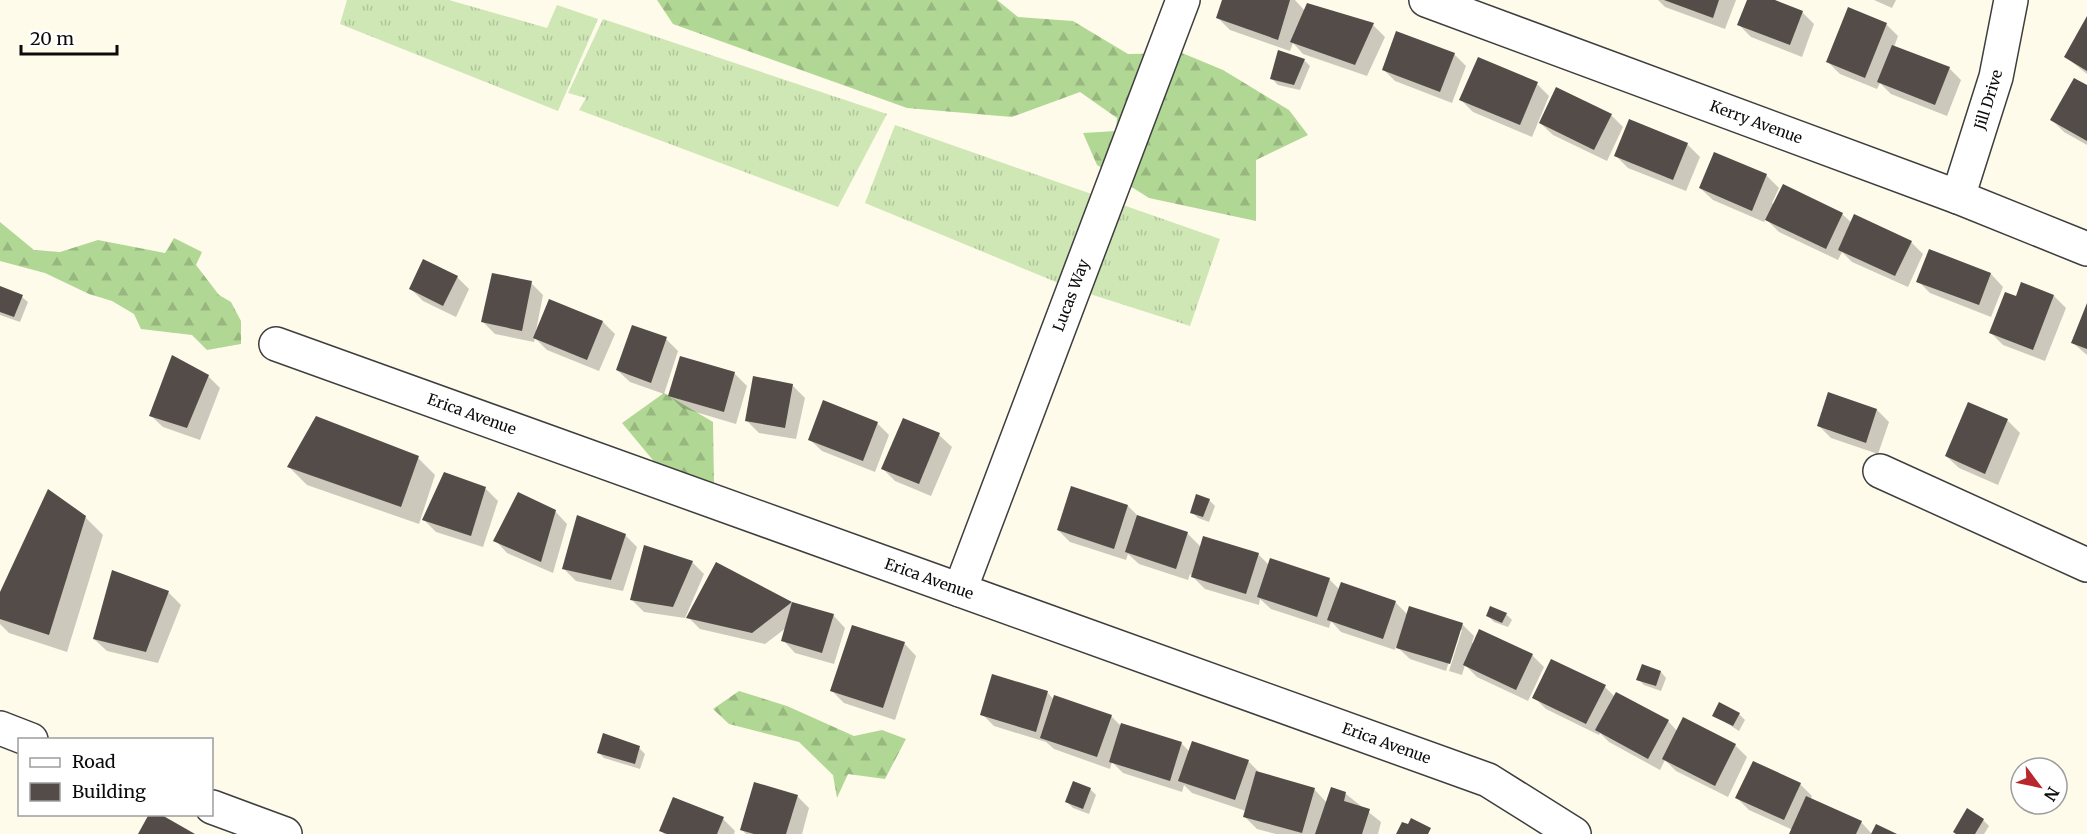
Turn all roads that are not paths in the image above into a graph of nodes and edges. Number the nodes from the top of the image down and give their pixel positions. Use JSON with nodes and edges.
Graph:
{"nodes":[{"id":1,"x":1183,"y":0,"type":"edge"},
{"id":2,"x":1426,"y":0,"type":"edge"},
{"id":3,"x":2011,"y":0,"type":"edge"},
{"id":4,"x":1958,"y":197,"type":"junction"},
{"id":5,"x":2087,"y":249,"type":"edge"},
{"id":6,"x":276,"y":344,"type":"dead end"},
{"id":7,"x":1880,"y":471,"type":"dead end"},
{"id":8,"x":2087,"y":565,"type":"edge"},
{"id":9,"x":960,"y":590,"type":"junction"},
{"id":10,"x":0,"y":728,"type":"edge"},
{"id":11,"x":26,"y":738,"type":"edge"},
{"id":12,"x":213,"y":807,"type":"edge"},
{"id":13,"x":285,"y":834,"type":"edge"},
{"id":14,"x":1574,"y":834,"type":"edge"}],
"edges":[{"from":1,"to":9,"type":"street","name":"Lucas Way"},
{"from":2,"to":4,"type":"street","name":"Kerry Avenue"},
{"from":3,"to":4,"type":"street","name":"Jill Drive"},
{"from":4,"to":5,"type":"street","name":"Kerry Avenue"},
{"from":6,"to":9,"type":"street","name":"Erica Avenue"},
{"from":7,"to":8,"type":"street"},
{"from":9,"to":14,"type":"street","name":"Erica Avenue"},
{"from":10,"to":11,"type":"street"},
{"from":12,"to":13,"type":"street"}]}
